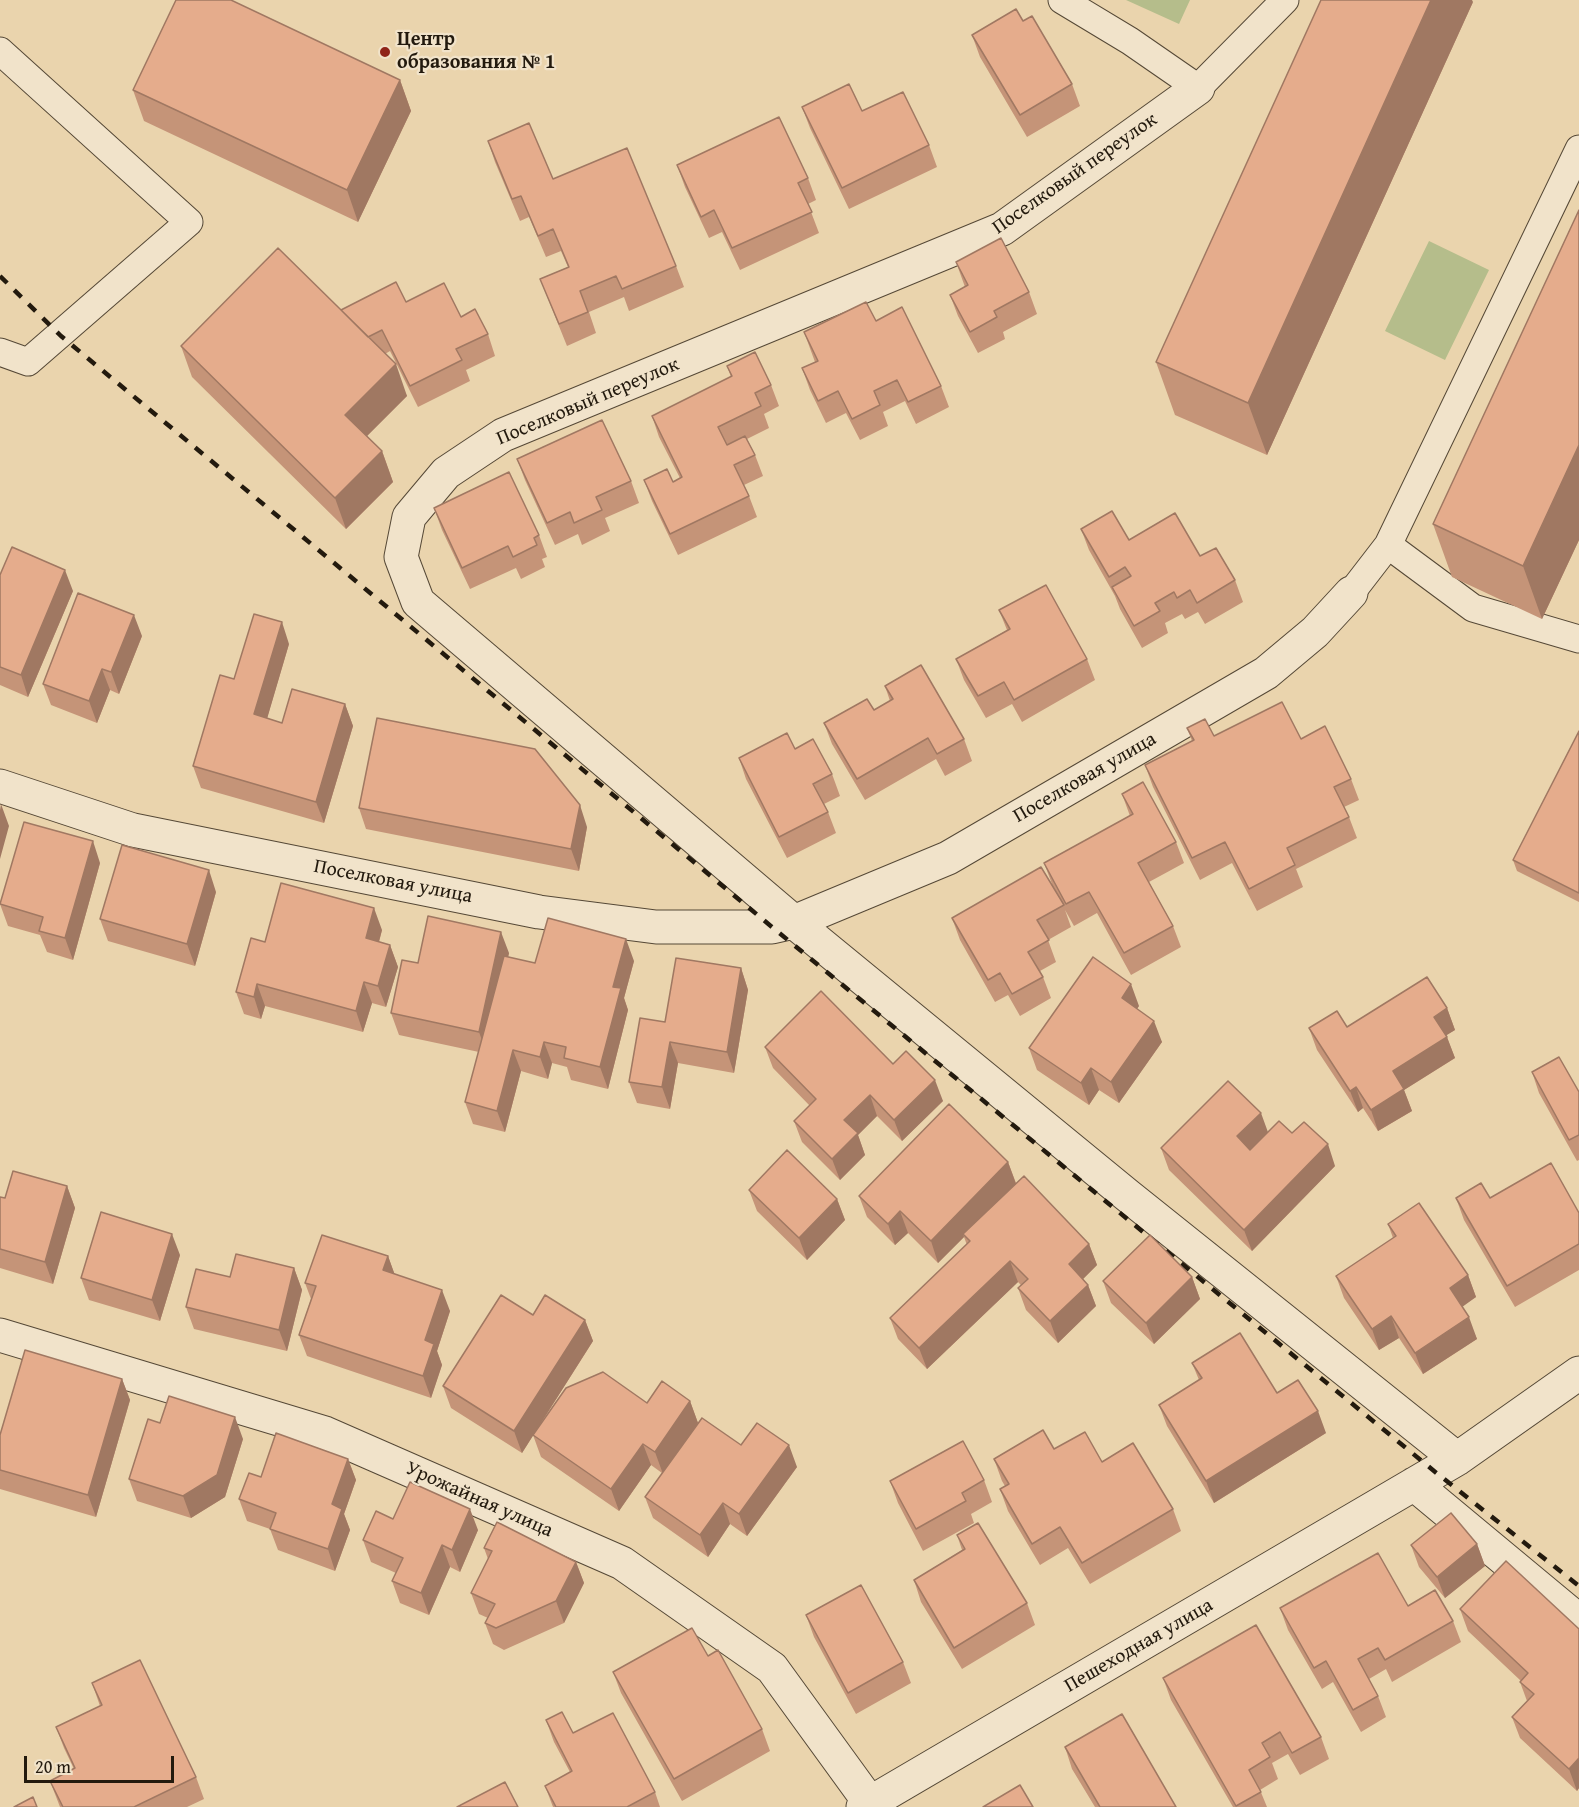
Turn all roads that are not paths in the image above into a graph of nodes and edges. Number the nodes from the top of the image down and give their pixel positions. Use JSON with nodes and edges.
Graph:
{"nodes":[{"id":1,"x":1062,"y":0,"type":"edge"},
{"id":2,"x":1285,"y":0,"type":"edge"},
{"id":3,"x":0,"y":51,"type":"edge"},
{"id":4,"x":1198,"y":88,"type":"junction"},
{"id":5,"x":1579,"y":149,"type":"edge"},
{"id":6,"x":0,"y":352,"type":"edge"},
{"id":7,"x":1388,"y":545,"type":"junction"},
{"id":8,"x":1351,"y":593,"type":"joint"},
{"id":9,"x":1579,"y":639,"type":"edge"},
{"id":10,"x":0,"y":786,"type":"edge"},
{"id":11,"x":794,"y":922,"type":"junction"},
{"id":12,"x":0,"y":1335,"type":"edge"},
{"id":13,"x":1579,"y":1373,"type":"edge"},
{"id":14,"x":1457,"y":1459,"type":"junction"},
{"id":15,"x":1414,"y":1484,"type":"junction"},
{"id":16,"x":1579,"y":1621,"type":"edge"},
{"id":17,"x":866,"y":1805,"type":"edge"}],
"edges":[{"from":1,"to":4,"type":"lane"},
{"from":2,"to":4,"type":"lane"},
{"from":3,"to":6,"type":"lane"},
{"from":4,"to":11,"type":"street","name":"Поселковый переулок"},
{"from":5,"to":7,"type":"lane"},
{"from":7,"to":8,"type":"lane"},
{"from":7,"to":9,"type":"lane"},
{"from":8,"to":11,"type":"street","name":"Поселковая улица"},
{"from":10,"to":11,"type":"street","name":"Поселковая улица"},
{"from":11,"to":14,"type":"street"},
{"from":12,"to":17,"type":"street","name":"Урожайная улица"},
{"from":13,"to":14,"type":"street","name":"Пешеходная улица"},
{"from":14,"to":15,"type":"street","name":"Пешеходная улица"},
{"from":15,"to":16,"type":"street"},
{"from":15,"to":17,"type":"street","name":"Пешеходная улица"}]}
